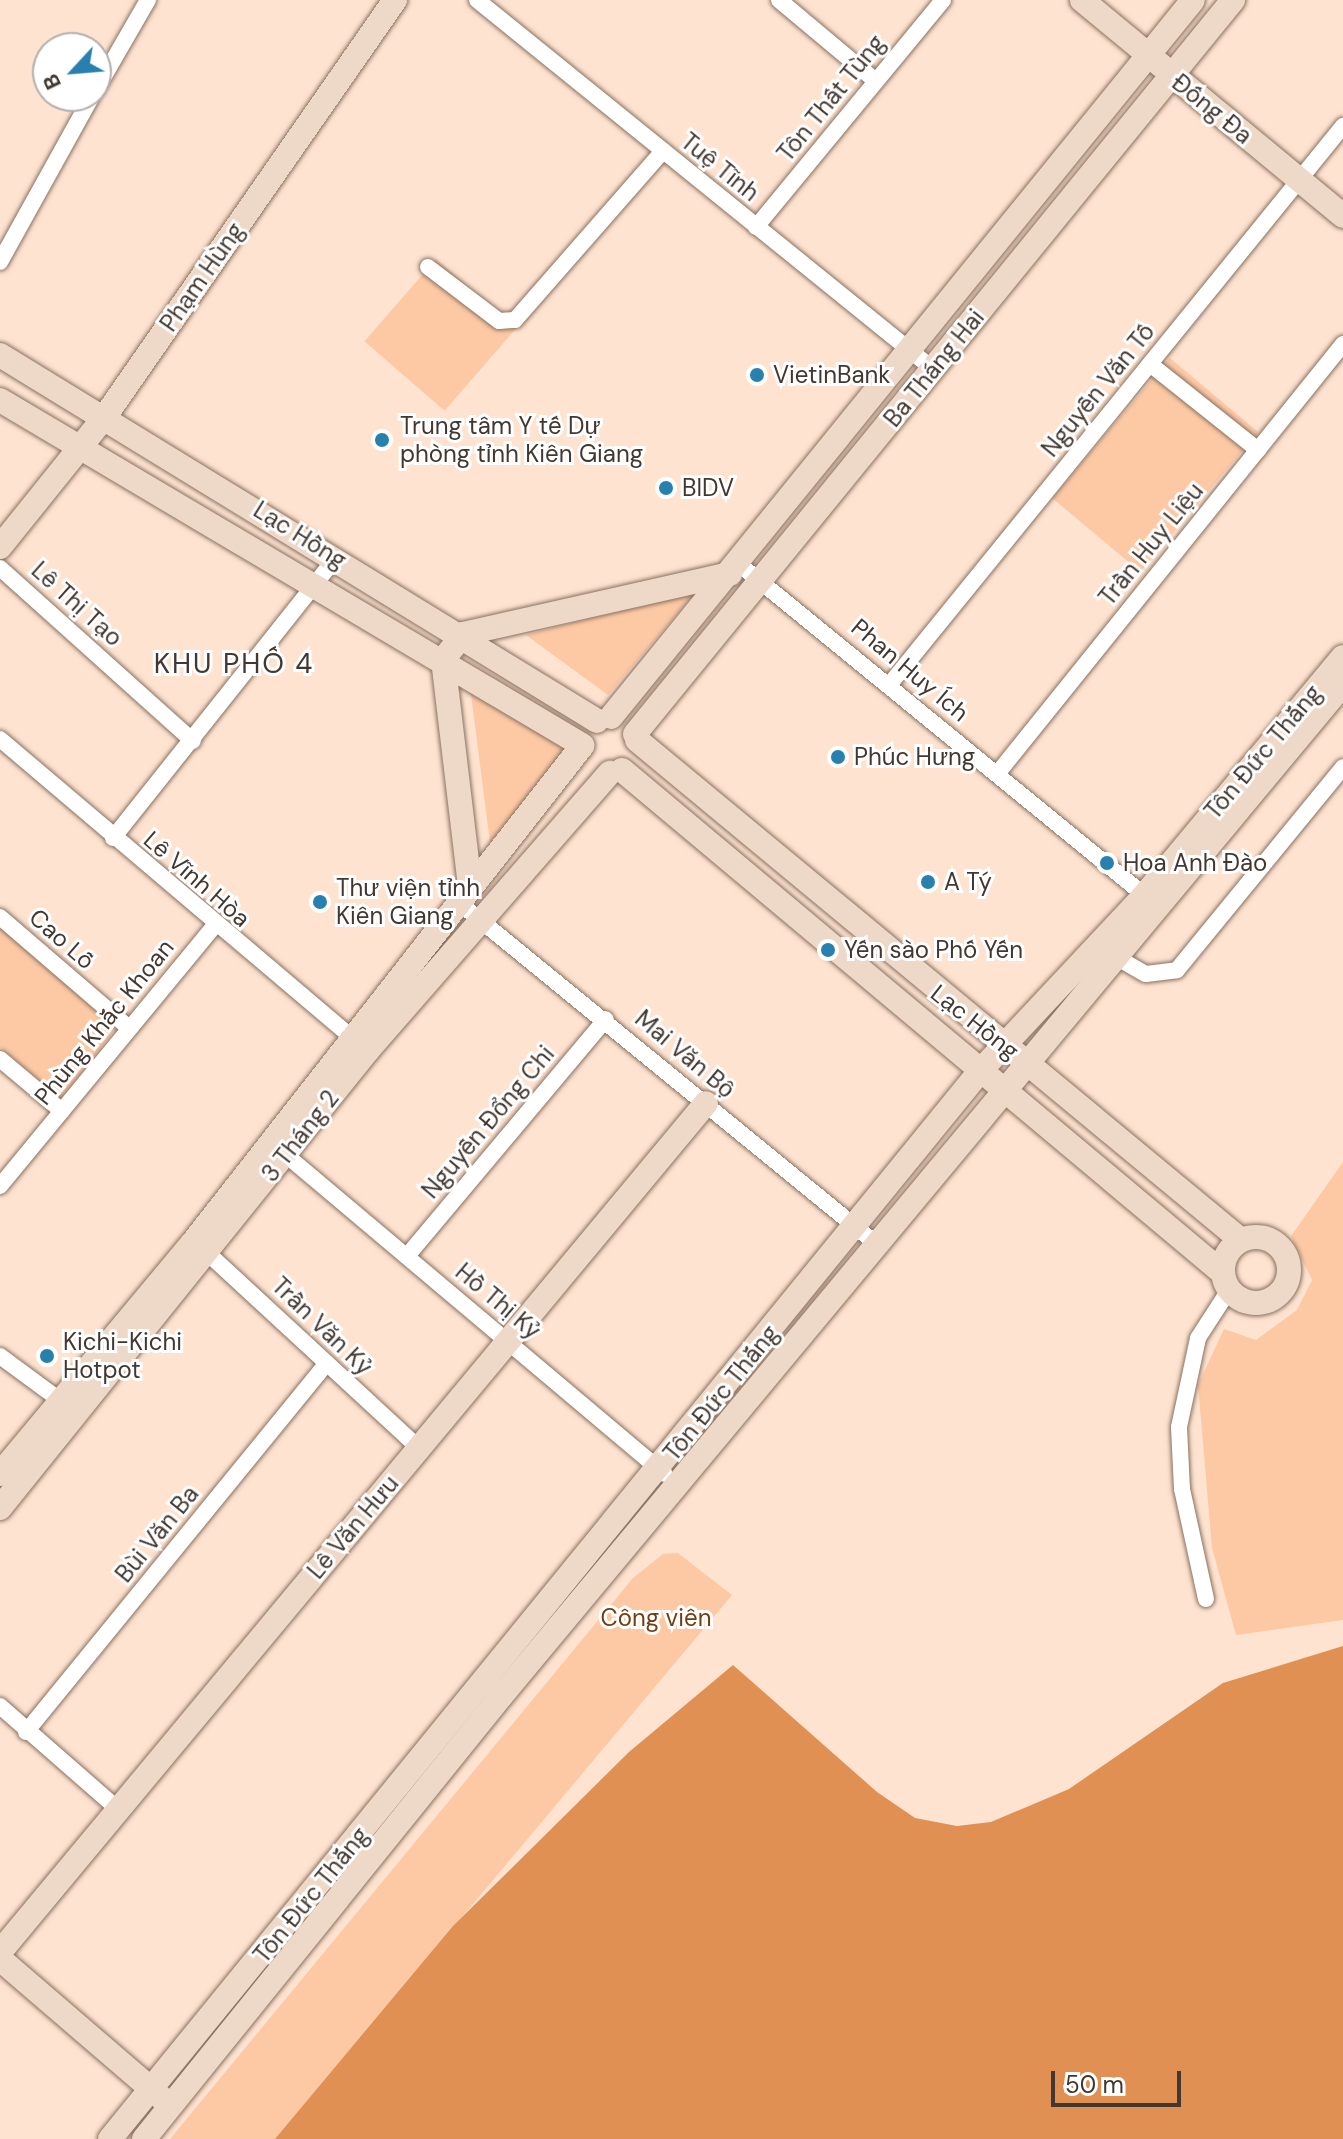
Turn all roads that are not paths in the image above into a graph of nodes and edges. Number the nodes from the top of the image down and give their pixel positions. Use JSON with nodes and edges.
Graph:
{"nodes":[{"id":1,"x":148,"y":0,"type":"edge"},
{"id":2,"x":395,"y":0,"type":"edge"},
{"id":3,"x":477,"y":0,"type":"edge"},
{"id":4,"x":779,"y":0,"type":"edge"},
{"id":5,"x":943,"y":0,"type":"edge"},
{"id":6,"x":1082,"y":0,"type":"edge"},
{"id":7,"x":1193,"y":0,"type":"edge"},
{"id":8,"x":1233,"y":0,"type":"edge"},
{"id":9,"x":1148,"y":55,"type":"junction"},
{"id":10,"x":112,"y":62,"type":"edge"},
{"id":11,"x":1171,"y":76,"type":"junction"},
{"id":12,"x":876,"y":81,"type":"junction"},
{"id":13,"x":83,"y":112,"type":"edge"},
{"id":14,"x":1343,"y":126,"type":"edge"},
{"id":15,"x":663,"y":151,"type":"junction"},
{"id":16,"x":1299,"y":180,"type":"junction"},
{"id":17,"x":1343,"y":216,"type":"edge"},
{"id":18,"x":756,"y":227,"type":"junction"},
{"id":19,"x":0,"y":262,"type":"edge"},
{"id":20,"x":428,"y":267,"type":"dead end"},
{"id":21,"x":1343,"y":344,"type":"edge"},
{"id":22,"x":911,"y":354,"type":"junction"},
{"id":23,"x":0,"y":355,"type":"edge"},
{"id":24,"x":1150,"y":364,"type":"junction"},
{"id":25,"x":933,"y":369,"type":"junction"},
{"id":26,"x":0,"y":400,"type":"edge"},
{"id":27,"x":106,"y":415,"type":"junction"},
{"id":28,"x":82,"y":449,"type":"junction"},
{"id":29,"x":1258,"y":450,"type":"junction"},
{"id":30,"x":0,"y":547,"type":"edge"},
{"id":31,"x":336,"y":558,"type":"junction"},
{"id":32,"x":0,"y":568,"type":"edge"},
{"id":33,"x":734,"y":569,"type":"junction"},
{"id":34,"x":762,"y":581,"type":"junction"},
{"id":35,"x":319,"y":585,"type":"junction"},
{"id":36,"x":463,"y":634,"type":"junction"},
{"id":37,"x":1343,"y":657,"type":"edge"},
{"id":38,"x":443,"y":660,"type":"junction"},
{"id":39,"x":890,"y":684,"type":"junction"},
{"id":40,"x":1343,"y":684,"type":"edge"},
{"id":41,"x":604,"y":719,"type":"junction"},
{"id":42,"x":636,"y":737,"type":"junction"},
{"id":43,"x":0,"y":739,"type":"edge"},
{"id":44,"x":193,"y":741,"type":"junction"},
{"id":45,"x":582,"y":746,"type":"junction"},
{"id":46,"x":1343,"y":767,"type":"edge"},
{"id":47,"x":616,"y":772,"type":"junction"},
{"id":48,"x":997,"y":774,"type":"junction"},
{"id":49,"x":113,"y":838,"type":"junction"},
{"id":50,"x":818,"y":892,"type":"junction"},
{"id":51,"x":464,"y":894,"type":"junction"},
{"id":52,"x":1152,"y":900,"type":"junction"},
{"id":53,"x":799,"y":915,"type":"junction"},
{"id":54,"x":0,"y":917,"type":"edge"},
{"id":55,"x":480,"y":917,"type":"junction"},
{"id":56,"x":214,"y":926,"type":"junction"},
{"id":57,"x":1116,"y":957,"type":"junction"},
{"id":58,"x":606,"y":1019,"type":"junction"},
{"id":59,"x":129,"y":1028,"type":"junction"},
{"id":60,"x":360,"y":1044,"type":"junction"},
{"id":61,"x":1001,"y":1046,"type":"junction"},
{"id":62,"x":0,"y":1059,"type":"edge"},
{"id":63,"x":1027,"y":1063,"type":"junction"},
{"id":64,"x":981,"y":1070,"type":"junction"},
{"id":65,"x":1008,"y":1086,"type":"junction"},
{"id":66,"x":706,"y":1103,"type":"junction"},
{"id":67,"x":62,"y":1111,"type":"junction"},
{"id":68,"x":286,"y":1155,"type":"junction"},
{"id":69,"x":0,"y":1186,"type":"edge"},
{"id":70,"x":853,"y":1228,"type":"junction"},
{"id":71,"x":1241,"y":1240,"type":"junction"},
{"id":72,"x":201,"y":1246,"type":"junction"},
{"id":73,"x":879,"y":1246,"type":"junction"},
{"id":74,"x":407,"y":1256,"type":"junction"},
{"id":75,"x":1226,"y":1281,"type":"junction"},
{"id":76,"x":508,"y":1341,"type":"junction"},
{"id":77,"x":0,"y":1356,"type":"edge"},
{"id":78,"x":324,"y":1366,"type":"junction"},
{"id":79,"x":58,"y":1404,"type":"junction"},
{"id":80,"x":83,"y":1405,"type":"junction"},
{"id":81,"x":419,"y":1448,"type":"junction"},
{"id":82,"x":2,"y":1468,"type":"edge"},
{"id":83,"x":670,"y":1477,"type":"junction"},
{"id":84,"x":0,"y":1508,"type":"edge"},
{"id":85,"x":1206,"y":1599,"type":"dead end"},
{"id":86,"x":0,"y":1706,"type":"edge"},
{"id":87,"x":26,"y":1732,"type":"junction"},
{"id":88,"x":119,"y":1810,"type":"junction"},
{"id":89,"x":0,"y":1952,"type":"edge"},
{"id":90,"x":0,"y":1959,"type":"edge"},
{"id":91,"x":151,"y":2090,"type":"junction"},
{"id":92,"x":171,"y":2106,"type":"junction"},
{"id":93,"x":110,"y":2139,"type":"edge"},
{"id":94,"x":144,"y":2139,"type":"edge"}],
"edges":[{"from":1,"to":10,"type":"street"},
{"from":2,"to":27,"type":"street","name":"Phạm Hùng"},
{"from":3,"to":15,"type":"street","name":"Tuệ Tĩnh"},
{"from":4,"to":12,"type":"street"},
{"from":5,"to":12,"type":"street","name":"Tôn Thất Tùng"},
{"from":6,"to":9,"type":"street","name":"Đống Đa"},
{"from":7,"to":9,"type":"street","name":"Ba Tháng Hai"},
{"from":8,"to":11,"type":"street","name":"Ba Tháng Hai"},
{"from":9,"to":11,"type":"street","name":"Đống Đa"},
{"from":9,"to":22,"type":"street","name":"Ba Tháng Hai"},
{"from":11,"to":16,"type":"street","name":"Đống Đa"},
{"from":11,"to":25,"type":"street","name":"Ba Tháng Hai"},
{"from":12,"to":18,"type":"street","name":"Tôn Thất Tùng"},
{"from":13,"to":19,"type":"street"},
{"from":14,"to":16,"type":"street","name":"Nguyễn Văn Tố"},
{"from":15,"to":18,"type":"street","name":"Tuệ Tĩnh"},
{"from":15,"to":20,"type":"street"},
{"from":16,"to":17,"type":"street","name":"Đống Đa"},
{"from":16,"to":24,"type":"street","name":"Nguyễn Văn Tố"},
{"from":18,"to":22,"type":"street","name":"Tuệ Tĩnh"},
{"from":21,"to":29,"type":"street","name":"Trần Huy Liệu"},
{"from":22,"to":25,"type":"street","name":"Tuệ Tĩnh"},
{"from":22,"to":33,"type":"street","name":"Ba Tháng Hai"},
{"from":23,"to":27,"type":"street","name":"Lạc Hồng"},
{"from":24,"to":29,"type":"street"},
{"from":24,"to":39,"type":"street","name":"Nguyễn Văn Tố"},
{"from":25,"to":34,"type":"street","name":"Ba Tháng Hai"},
{"from":26,"to":28,"type":"street","name":"Lạc Hồng"},
{"from":27,"to":28,"type":"street","name":"Phạm Hùng"},
{"from":27,"to":31,"type":"street","name":"Lạc Hồng"},
{"from":28,"to":30,"type":"street","name":"Phạm Hùng"},
{"from":28,"to":35,"type":"street","name":"Lạc Hồng"},
{"from":29,"to":48,"type":"street","name":"Trần Huy Liệu"},
{"from":31,"to":35,"type":"street"},
{"from":31,"to":36,"type":"street","name":"Lạc Hồng"},
{"from":32,"to":44,"type":"street","name":"Lê Thị Tạo"},
{"from":33,"to":34,"type":"street","name":"Phan Huy Ích"},
{"from":33,"to":36,"type":"street"},
{"from":33,"to":41,"type":"street","name":"Ba Tháng Hai"},
{"from":34,"to":39,"type":"street","name":"Phan Huy Ích"},
{"from":34,"to":42,"type":"street","name":"Ba Tháng Hai"},
{"from":35,"to":38,"type":"street","name":"Lạc Hồng"},
{"from":35,"to":44,"type":"street"},
{"from":36,"to":38,"type":"street"},
{"from":36,"to":41,"type":"street","name":"Lạc Hồng"},
{"from":37,"to":52,"type":"street","name":"Tôn Đức Thắng"},
{"from":38,"to":45,"type":"street","name":"Lạc Hồng"},
{"from":38,"to":51,"type":"street"},
{"from":39,"to":48,"type":"street","name":"Phan Huy Ích"},
{"from":40,"to":52,"type":"street","name":"Tôn Đức Thắng"},
{"from":41,"to":42,"type":"street","name":"Lạc Hồng"},
{"from":41,"to":45,"type":"street","name":"Ba Tháng Hai"},
{"from":42,"to":47,"type":"street","name":"Ba Tháng Hai"},
{"from":42,"to":50,"type":"street","name":"Lạc Hồng"},
{"from":43,"to":49,"type":"street","name":"Lê Vĩnh Hòa"},
{"from":44,"to":49,"type":"street"},
{"from":45,"to":47,"type":"street","name":"Lạc Hồng"},
{"from":45,"to":51,"type":"street","name":"3 Tháng 2"},
{"from":46,"to":57,"type":"street"},
{"from":47,"to":53,"type":"street","name":"Lạc Hồng"},
{"from":47,"to":55,"type":"street","name":"3 Tháng 2"},
{"from":48,"to":52,"type":"street","name":"Phan Huy Ích"},
{"from":49,"to":56,"type":"street","name":"Lê Vĩnh Hòa"},
{"from":50,"to":53,"type":"street"},
{"from":50,"to":61,"type":"street","name":"Lạc Hồng"},
{"from":51,"to":55,"type":"street","name":"Mai Văn Bộ"},
{"from":51,"to":60,"type":"street","name":"3 Tháng 2"},
{"from":52,"to":57,"type":"street","name":"Tôn Đức Thắng"},
{"from":52,"to":61,"type":"street","name":"Tôn Đức Thắng"},
{"from":53,"to":64,"type":"street","name":"Lạc Hồng"},
{"from":54,"to":59,"type":"street","name":"Cao Lỗ"},
{"from":55,"to":58,"type":"street","name":"Mai Văn Bộ"},
{"from":55,"to":60,"type":"street","name":"3 Tháng 2"},
{"from":56,"to":59,"type":"street","name":"Phùng Khắc Khoan"},
{"from":56,"to":60,"type":"street","name":"Lê Vĩnh Hòa"},
{"from":57,"to":63,"type":"street","name":"Tôn Đức Thắng"},
{"from":58,"to":66,"type":"street","name":"Mai Văn Bộ"},
{"from":58,"to":74,"type":"street","name":"Nguyễn Đổng Chi"},
{"from":59,"to":67,"type":"street","name":"Phùng Khắc Khoan"},
{"from":60,"to":68,"type":"street","name":"3 Tháng 2"},
{"from":60,"to":72,"type":"street","name":"3 Tháng 2"},
{"from":61,"to":63,"type":"street","name":"Lạc Hồng"},
{"from":61,"to":64,"type":"street","name":"Tôn Đức Thắng"},
{"from":62,"to":67,"type":"street"},
{"from":63,"to":65,"type":"street","name":"Tôn Đức Thắng"},
{"from":63,"to":71,"type":"street","name":"Lạc Hồng"},
{"from":64,"to":65,"type":"street","name":"Lạc Hồng"},
{"from":64,"to":70,"type":"street","name":"Tôn Đức Thắng"},
{"from":65,"to":73,"type":"street","name":"Tôn Đức Thắng"},
{"from":65,"to":75,"type":"street","name":"Lạc Hồng"},
{"from":66,"to":70,"type":"street","name":"Mai Văn Bộ"},
{"from":66,"to":76,"type":"street","name":"Lê Văn Hưu"},
{"from":67,"to":69,"type":"street","name":"Phùng Khắc Khoan"},
{"from":68,"to":72,"type":"street","name":"3 Tháng 2"},
{"from":68,"to":74,"type":"street","name":"Hồ Thị Kỷ"},
{"from":70,"to":73,"type":"street","name":"Mai Văn Bộ"},
{"from":70,"to":83,"type":"street","name":"Tôn Đức Thắng"},
{"from":71,"to":75,"type":"street"},
{"from":71,"to":75,"type":"street"},
{"from":72,"to":78,"type":"street","name":"Trần Văn Kỷ"},
{"from":72,"to":79,"type":"street","name":"3 Tháng 2"},
{"from":72,"to":80,"type":"street","name":"3 Tháng 2"},
{"from":73,"to":83,"type":"street","name":"Tôn Đức Thắng"},
{"from":74,"to":76,"type":"street","name":"Hồ Thị Kỷ"},
{"from":75,"to":85,"type":"street"},
{"from":76,"to":81,"type":"street","name":"Lê Văn Hưu"},
{"from":76,"to":83,"type":"street","name":"Hồ Thị Kỷ"},
{"from":77,"to":79,"type":"street"},
{"from":78,"to":81,"type":"street","name":"Trần Văn Kỷ"},
{"from":78,"to":87,"type":"street","name":"Bùi Văn Ba"},
{"from":79,"to":80,"type":"street"},
{"from":79,"to":82,"type":"street","name":"3 Tháng 2"},
{"from":80,"to":84,"type":"street","name":"3 Tháng 2"},
{"from":81,"to":88,"type":"street","name":"Lê Văn Hưu"},
{"from":83,"to":91,"type":"street","name":"Tôn Đức Thắng"},
{"from":83,"to":92,"type":"street","name":"Tôn Đức Thắng"},
{"from":86,"to":87,"type":"street"},
{"from":87,"to":88,"type":"street"},
{"from":88,"to":89,"type":"street","name":"Lê Văn Hưu"},
{"from":90,"to":91,"type":"street"},
{"from":91,"to":92,"type":"street"},
{"from":91,"to":93,"type":"street","name":"Tôn Đức Thắng"},
{"from":92,"to":94,"type":"street","name":"Tôn Đức Thắng"}]}
